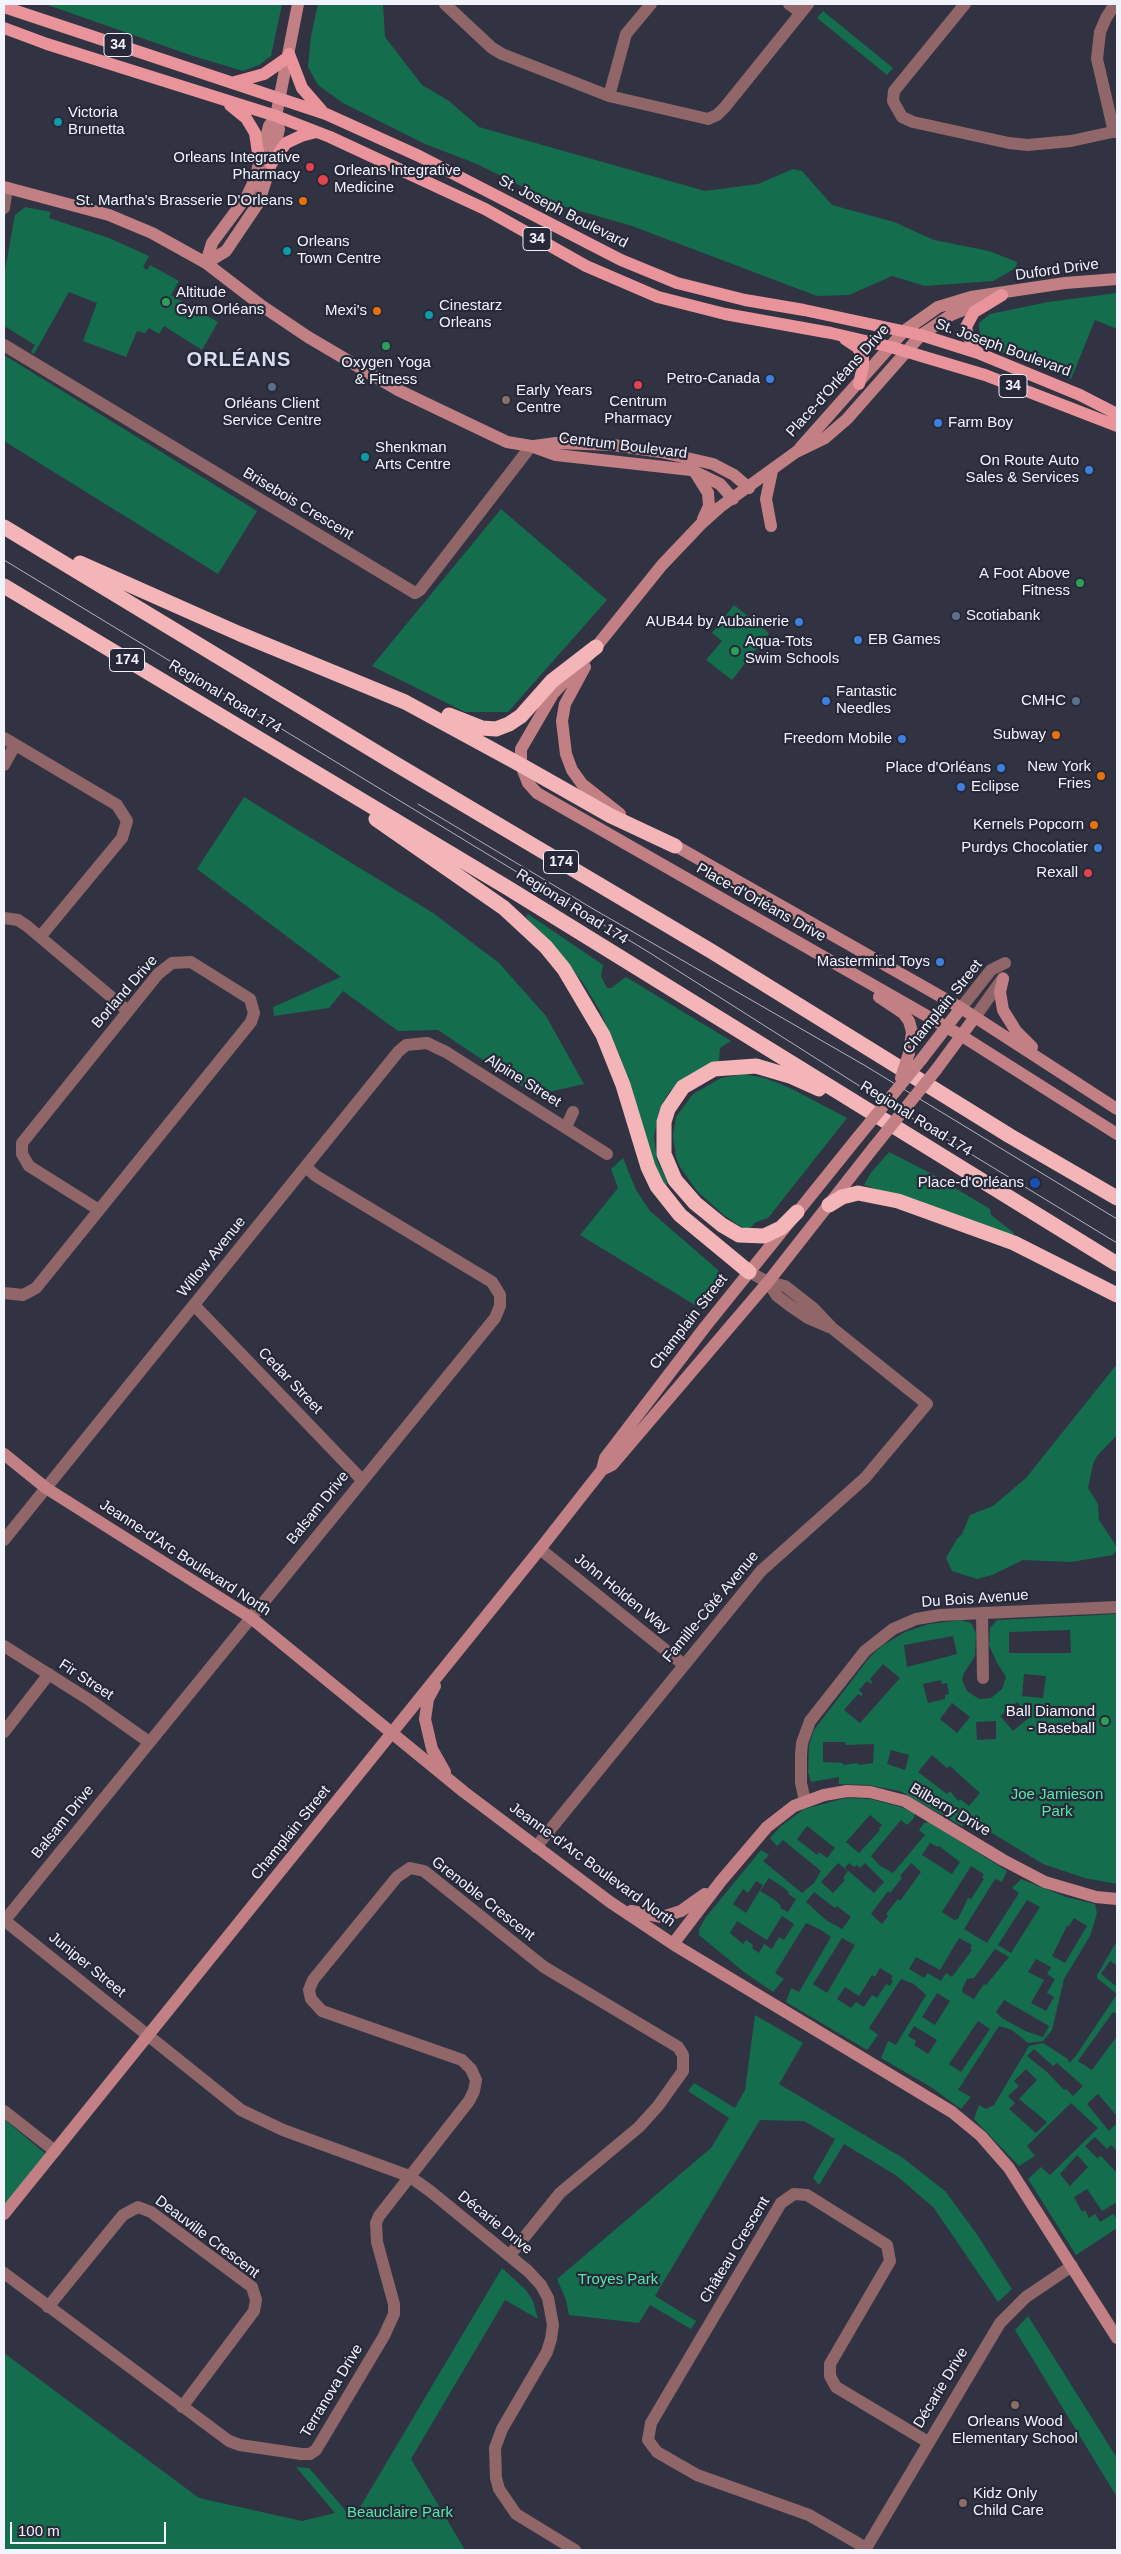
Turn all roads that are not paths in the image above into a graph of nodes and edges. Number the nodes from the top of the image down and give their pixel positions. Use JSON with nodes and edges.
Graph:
{"nodes":[{"id":1,"x":298,"y":4,"type":"edge"},
{"id":2,"x":445,"y":4,"type":"edge"},
{"id":3,"x":789,"y":4,"type":"edge"},
{"id":4,"x":965,"y":4,"type":"edge"},
{"id":5,"x":1116,"y":4,"type":"edge"},
{"id":6,"x":644,"y":6,"type":"edge"},
{"id":7,"x":4,"y":7,"type":"edge"},
{"id":8,"x":804,"y":9,"type":"edge"},
{"id":9,"x":4,"y":28,"type":"edge"},
{"id":10,"x":288,"y":56,"type":"junction"},
{"id":11,"x":232,"y":83,"type":"junction"},
{"id":12,"x":609,"y":96,"type":"junction"},
{"id":13,"x":280,"y":98,"type":"junction"},
{"id":14,"x":224,"y":100,"type":"junction"},
{"id":15,"x":326,"y":114,"type":"junction"},
{"id":16,"x":276,"y":116,"type":"junction"},
{"id":17,"x":1115,"y":131,"type":"edge"},
{"id":18,"x":316,"y":132,"type":"junction"},
{"id":19,"x":265,"y":162,"type":"junction"},
{"id":20,"x":5,"y":187,"type":"edge"},
{"id":21,"x":4,"y":208,"type":"edge"},
{"id":22,"x":553,"y":225,"type":"junction"},
{"id":23,"x":544,"y":242,"type":"junction"},
{"id":24,"x":206,"y":263,"type":"junction"},
{"id":25,"x":1117,"y":279,"type":"edge"},
{"id":26,"x":1002,"y":294,"type":"junction"},
{"id":27,"x":904,"y":331,"type":"junction"},
{"id":28,"x":831,"y":333,"type":"junction"},
{"id":29,"x":921,"y":335,"type":"junction"},
{"id":30,"x":4,"y":345,"type":"edge"},
{"id":31,"x":891,"y":347,"type":"junction"},
{"id":32,"x":906,"y":352,"type":"junction"},
{"id":33,"x":978,"y":353,"type":"junction"},
{"id":34,"x":859,"y":384,"type":"junction"},
{"id":35,"x":1117,"y":414,"type":"edge"},
{"id":36,"x":1117,"y":426,"type":"edge"},
{"id":37,"x":531,"y":446,"type":"junction"},
{"id":38,"x":796,"y":452,"type":"junction"},
{"id":39,"x":772,"y":471,"type":"junction"},
{"id":40,"x":695,"y":472,"type":"junction"},
{"id":41,"x":749,"y":488,"type":"junction"},
{"id":42,"x":733,"y":499,"type":"junction"},
{"id":43,"x":4,"y":522,"type":"edge"},
{"id":44,"x":701,"y":524,"type":"junction"},
{"id":45,"x":770,"y":526,"type":"dead end"},
{"id":46,"x":4,"y":527,"type":"edge"},
{"id":47,"x":4,"y":586,"type":"edge"},
{"id":48,"x":596,"y":648,"type":"junction"},
{"id":49,"x":405,"y":702,"type":"junction"},
{"id":50,"x":251,"y":733,"type":"junction"},
{"id":51,"x":9,"y":742,"type":"edge"},
{"id":52,"x":4,"y":765,"type":"edge"},
{"id":53,"x":521,"y":765,"type":"junction"},
{"id":54,"x":675,"y":846,"type":"junction"},
{"id":55,"x":4,"y":918,"type":"edge"},
{"id":56,"x":40,"y":938,"type":"junction"},
{"id":57,"x":809,"y":948,"type":"junction"},
{"id":58,"x":1003,"y":979,"type":"junction"},
{"id":59,"x":961,"y":1008,"type":"junction"},
{"id":60,"x":128,"y":1011,"type":"junction"},
{"id":61,"x":975,"y":1017,"type":"junction"},
{"id":62,"x":947,"y":1027,"type":"junction"},
{"id":63,"x":962,"y":1036,"type":"junction"},
{"id":64,"x":464,"y":1063,"type":"joint"},
{"id":65,"x":1073,"y":1080,"type":"junction"},
{"id":66,"x":898,"y":1088,"type":"junction"},
{"id":67,"x":1117,"y":1109,"type":"edge"},
{"id":68,"x":573,"y":1112,"type":"dead end"},
{"id":69,"x":566,"y":1127,"type":"junction"},
{"id":70,"x":1117,"y":1134,"type":"edge"},
{"id":71,"x":607,"y":1154,"type":"dead end"},
{"id":72,"x":306,"y":1167,"type":"junction"},
{"id":73,"x":1117,"y":1198,"type":"edge"},
{"id":74,"x":829,"y":1205,"type":"junction"},
{"id":75,"x":99,"y":1210,"type":"junction"},
{"id":76,"x":797,"y":1212,"type":"junction"},
{"id":77,"x":1117,"y":1264,"type":"edge"},
{"id":78,"x":1117,"y":1270,"type":"edge"},
{"id":79,"x":749,"y":1272,"type":"junction"},
{"id":80,"x":768,"y":1282,"type":"junction"},
{"id":81,"x":4,"y":1293,"type":"edge"},
{"id":82,"x":1117,"y":1295,"type":"edge"},
{"id":83,"x":194,"y":1305,"type":"junction"},
{"id":84,"x":4,"y":1454,"type":"edge"},
{"id":85,"x":602,"y":1470,"type":"junction"},
{"id":86,"x":362,"y":1480,"type":"junction"},
{"id":87,"x":46,"y":1488,"type":"junction"},
{"id":88,"x":4,"y":1540,"type":"edge"},
{"id":89,"x":540,"y":1549,"type":"junction"},
{"id":90,"x":1117,"y":1607,"type":"edge"},
{"id":91,"x":982,"y":1614,"type":"junction"},
{"id":92,"x":250,"y":1617,"type":"junction"},
{"id":93,"x":4,"y":1646,"type":"edge"},
{"id":94,"x":684,"y":1665,"type":"junction"},
{"id":95,"x":443,"y":1669,"type":"junction"},
{"id":96,"x":49,"y":1674,"type":"junction"},
{"id":97,"x":983,"y":1678,"type":"dead end"},
{"id":98,"x":4,"y":1732,"type":"edge"},
{"id":99,"x":392,"y":1734,"type":"junction"},
{"id":100,"x":149,"y":1742,"type":"junction"},
{"id":101,"x":464,"y":1792,"type":"junction"},
{"id":102,"x":805,"y":1801,"type":"junction"},
{"id":103,"x":536,"y":1847,"type":"junction"},
{"id":104,"x":721,"y":1881,"type":"junction"},
{"id":105,"x":1117,"y":1900,"type":"edge"},
{"id":106,"x":610,"y":1902,"type":"junction"},
{"id":107,"x":4,"y":1920,"type":"edge"},
{"id":108,"x":673,"y":1944,"type":"junction"},
{"id":109,"x":148,"y":2036,"type":"junction"},
{"id":110,"x":4,"y":2111,"type":"edge"},
{"id":111,"x":55,"y":2151,"type":"junction"},
{"id":112,"x":409,"y":2176,"type":"junction"},
{"id":113,"x":4,"y":2214,"type":"edge"},
{"id":114,"x":510,"y":2255,"type":"junction"},
{"id":115,"x":1072,"y":2266,"type":"junction"},
{"id":116,"x":4,"y":2274,"type":"edge"},
{"id":117,"x":48,"y":2307,"type":"junction"},
{"id":118,"x":1117,"y":2338,"type":"edge"},
{"id":119,"x":182,"y":2407,"type":"junction"},
{"id":120,"x":928,"y":2442,"type":"junction"},
{"id":121,"x":865,"y":2549,"type":"edge"},
{"id":122,"x":575,"y":2550,"type":"edge"}],
"edges":[{"from":1,"to":10,"type":"main road"},
{"from":2,"to":12,"type":"street"},
{"from":3,"to":8,"type":"street"},
{"from":4,"to":17,"type":"street"},
{"from":5,"to":17,"type":"street"},
{"from":6,"to":12,"type":"street"},
{"from":7,"to":11,"type":"main road","name":"St. Joseph Boulevard","number":"34"},
{"from":8,"to":12,"type":"street"},
{"from":9,"to":14,"type":"main road","number":"34"},
{"from":10,"to":11,"type":"main road"},
{"from":10,"to":13,"type":"main road"},
{"from":10,"to":15,"type":"main road"},
{"from":11,"to":13,"type":"main road","name":"St. Joseph Boulevard","number":"34"},
{"from":13,"to":15,"type":"main road","name":"St. Joseph Boulevard","number":"34"},
{"from":13,"to":16,"type":"main road"},
{"from":14,"to":16,"type":"main road","number":"34"},
{"from":14,"to":19,"type":"main road"},
{"from":15,"to":22,"type":"main road","name":"St. Joseph Boulevard","number":"34"},
{"from":16,"to":18,"type":"main road","number":"34"},
{"from":16,"to":19,"type":"main road"},
{"from":18,"to":19,"type":"main road"},
{"from":18,"to":23,"type":"main road","number":"34"},
{"from":19,"to":24,"type":"main road"},
{"from":20,"to":21,"type":"street"},
{"from":20,"to":24,"type":"main road","name":"Centrum Boulevard"},
{"from":22,"to":23,"type":"main road"},
{"from":22,"to":27,"type":"main road","name":"St. Joseph Boulevard","number":"34"},
{"from":23,"to":28,"type":"main road","number":"34"},
{"from":24,"to":37,"type":"main road","name":"Centrum Boulevard"},
{"from":25,"to":26,"type":"main road","name":"Duford Drive"},
{"from":26,"to":27,"type":"main road","name":"Duford Drive"},
{"from":26,"to":29,"type":"main road","name":"Duford Drive"},
{"from":26,"to":33,"type":"main road"},
{"from":27,"to":29,"type":"main road","name":"St. Joseph Boulevard","number":"34"},
{"from":27,"to":31,"type":"main road","name":"Place-d'Orléans Drive"},
{"from":28,"to":31,"type":"main road","number":"34"},
{"from":28,"to":34,"type":"main road"},
{"from":29,"to":32,"type":"main road","name":"Place-d'Orléans Drive"},
{"from":29,"to":33,"type":"main road","name":"St. Joseph Boulevard","number":"34"},
{"from":30,"to":37,"type":"street","name":"Brisebois Crescent"},
{"from":31,"to":32,"type":"main road","number":"34"},
{"from":31,"to":34,"type":"main road","name":"Place-d'Orléans Drive"},
{"from":32,"to":36,"type":"main road","number":"34"},
{"from":32,"to":38,"type":"main road","name":"Place-d'Orléans Drive"},
{"from":33,"to":35,"type":"main road","name":"St. Joseph Boulevard","number":"34"},
{"from":34,"to":38,"type":"main road","name":"Place-d'Orléans Drive"},
{"from":37,"to":40,"type":"main road","name":"Centrum Boulevard"},
{"from":37,"to":41,"type":"main road","name":"Centrum Boulevard"},
{"from":38,"to":39,"type":"main road","name":"Place-d'Orléans Drive"},
{"from":39,"to":41,"type":"main road","name":"Place-d'Orléans Drive"},
{"from":39,"to":45,"type":"main road"},
{"from":40,"to":42,"type":"main road","name":"Centrum Boulevard"},
{"from":40,"to":44,"type":"main road"},
{"from":41,"to":42,"type":"main road","name":"Place-d'Orléans Drive"},
{"from":42,"to":44,"type":"main road","name":"Place-d'Orléans Drive"},
{"from":43,"to":49,"type":"highway"},
{"from":44,"to":48,"type":"main road","name":"Place-d'Orléans Drive"},
{"from":46,"to":73,"type":"highway","name":"Regional Road 174","number":"174"},
{"from":47,"to":50,"type":"highway","name":"Regional Road 174","number":"174"},
{"from":48,"to":49,"type":"highway"},
{"from":48,"to":53,"type":"main road","name":"Place-d'Orléans Drive"},
{"from":48,"to":54,"type":"main road","name":"Place-d'Orléans Drive"},
{"from":49,"to":53,"type":"highway"},
{"from":50,"to":77,"type":"highway","name":"Regional Road 174","number":"174"},
{"from":50,"to":79,"type":"highway"},
{"from":51,"to":52,"type":"street"},
{"from":51,"to":56,"type":"street"},
{"from":53,"to":54,"type":"highway"},
{"from":53,"to":57,"type":"main road","name":"Place-d'Orléans Drive"},
{"from":54,"to":59,"type":"main road","name":"Place-d'Orléans Drive"},
{"from":55,"to":56,"type":"street"},
{"from":56,"to":60,"type":"street"},
{"from":57,"to":62,"type":"main road","name":"Place-d'Orléans Drive"},
{"from":57,"to":66,"type":"main road","bridge":true},
{"from":58,"to":59,"type":"street","name":"Champlain Street"},
{"from":58,"to":61,"type":"street","name":"Champlain Street"},
{"from":58,"to":65,"type":"main road"},
{"from":59,"to":61,"type":"main road","name":"Place-d'Orléans Drive"},
{"from":59,"to":62,"type":"main road","name":"Champlain Street"},
{"from":60,"to":75,"type":"street","name":"Borland Drive"},
{"from":60,"to":75,"type":"street","name":"Borland Drive"},
{"from":61,"to":63,"type":"main road","name":"Champlain Street"},
{"from":61,"to":65,"type":"main road","name":"Place-d'Orléans Drive"},
{"from":62,"to":63,"type":"main road","name":"Place-d'Orléans Drive"},
{"from":62,"to":66,"type":"main road","name":"Champlain Street","bridge":true},
{"from":63,"to":70,"type":"main road","name":"Place-d'Orléans Drive"},
{"from":63,"to":74,"type":"main road","name":"Champlain Street","bridge":true},
{"from":64,"to":69,"type":"street","name":"Alpine Street"},
{"from":64,"to":72,"type":"street","name":"Willow Avenue"},
{"from":65,"to":67,"type":"main road","name":"Place-d'Orléans Drive"},
{"from":66,"to":76,"type":"main road","name":"Champlain Street","bridge":true},
{"from":68,"to":69,"type":"street","name":"Alpine Street"},
{"from":69,"to":71,"type":"street","name":"Alpine Street"},
{"from":72,"to":83,"type":"street","name":"Willow Avenue"},
{"from":72,"to":86,"type":"street","name":"Balsam Drive"},
{"from":74,"to":80,"type":"main road","name":"Champlain Street"},
{"from":74,"to":82,"type":"highway"},
{"from":75,"to":81,"type":"street","name":"Borland Drive"},
{"from":76,"to":78,"type":"highway"},
{"from":76,"to":79,"type":"main road","name":"Champlain Street"},
{"from":79,"to":80,"type":"street"},
{"from":79,"to":85,"type":"main road","name":"Champlain Street"},
{"from":80,"to":85,"type":"main road","name":"Champlain Street"},
{"from":80,"to":94,"type":"street","name":"Famille-Côté Avenue"},
{"from":83,"to":86,"type":"street","name":"Cedar Street"},
{"from":83,"to":87,"type":"street","name":"Willow Avenue"},
{"from":84,"to":87,"type":"main road","name":"Jeanne-d'Arc Boulevard North"},
{"from":85,"to":89,"type":"main road","name":"Champlain Street"},
{"from":86,"to":92,"type":"street","name":"Balsam Drive"},
{"from":87,"to":88,"type":"street","name":"Willow Avenue"},
{"from":87,"to":92,"type":"main road","name":"Jeanne-d'Arc Boulevard North"},
{"from":89,"to":94,"type":"street","name":"John Holden Way"},
{"from":89,"to":95,"type":"main road","name":"Champlain Street"},
{"from":90,"to":91,"type":"street","name":"Du Bois Avenue"},
{"from":91,"to":97,"type":"street"},
{"from":91,"to":102,"type":"street","name":"Du Bois Avenue"},
{"from":92,"to":99,"type":"main road","name":"Jeanne-d'Arc Boulevard North"},
{"from":92,"to":100,"type":"street","name":"Balsam Drive"},
{"from":93,"to":96,"type":"street","name":"Fir Street"},
{"from":94,"to":103,"type":"street","name":"Famille-Côté Avenue"},
{"from":95,"to":99,"type":"main road","name":"Champlain Street"},
{"from":95,"to":101,"type":"main road"},
{"from":96,"to":98,"type":"street"},
{"from":96,"to":100,"type":"street","name":"Fir Street"},
{"from":99,"to":101,"type":"main road","name":"Jeanne-d'Arc Boulevard North"},
{"from":99,"to":109,"type":"main road","name":"Champlain Street"},
{"from":100,"to":107,"type":"street","name":"Balsam Drive"},
{"from":101,"to":103,"type":"main road","name":"Jeanne-d'Arc Boulevard North"},
{"from":102,"to":104,"type":"main road","name":"Bilberry Drive"},
{"from":102,"to":105,"type":"main road","name":"Bilberry Drive"},
{"from":103,"to":106,"type":"main road","name":"Jeanne-d'Arc Boulevard North"},
{"from":104,"to":106,"type":"main road"},
{"from":104,"to":108,"type":"main road","name":"Bilberry Drive"},
{"from":106,"to":108,"type":"main road","name":"Jeanne-d'Arc Boulevard North"},
{"from":107,"to":109,"type":"street","name":"Juniper Street"},
{"from":108,"to":115,"type":"main road","name":"Jeanne-d'Arc Boulevard North"},
{"from":109,"to":111,"type":"main road","name":"Champlain Street"},
{"from":109,"to":112,"type":"street","name":"Décarie Drive"},
{"from":110,"to":111,"type":"street"},
{"from":111,"to":113,"type":"main road","name":"Champlain Street"},
{"from":112,"to":114,"type":"street","name":"Décarie Drive"},
{"from":112,"to":114,"type":"street","name":"Grenoble Crescent"},
{"from":112,"to":119,"type":"street","name":"Terranova Drive"},
{"from":114,"to":122,"type":"street","name":"Décarie Drive"},
{"from":115,"to":118,"type":"main road","name":"Jeanne-d'Arc Boulevard North"},
{"from":115,"to":120,"type":"street","name":"Décarie Drive"},
{"from":116,"to":117,"type":"street","name":"Terranova Drive"},
{"from":117,"to":119,"type":"street","name":"Terranova Drive"},
{"from":117,"to":119,"type":"street","name":"Deauville Crescent"},
{"from":120,"to":121,"type":"street","name":"Décarie Drive"},
{"from":120,"to":121,"type":"street","name":"Château Crescent"}]}
